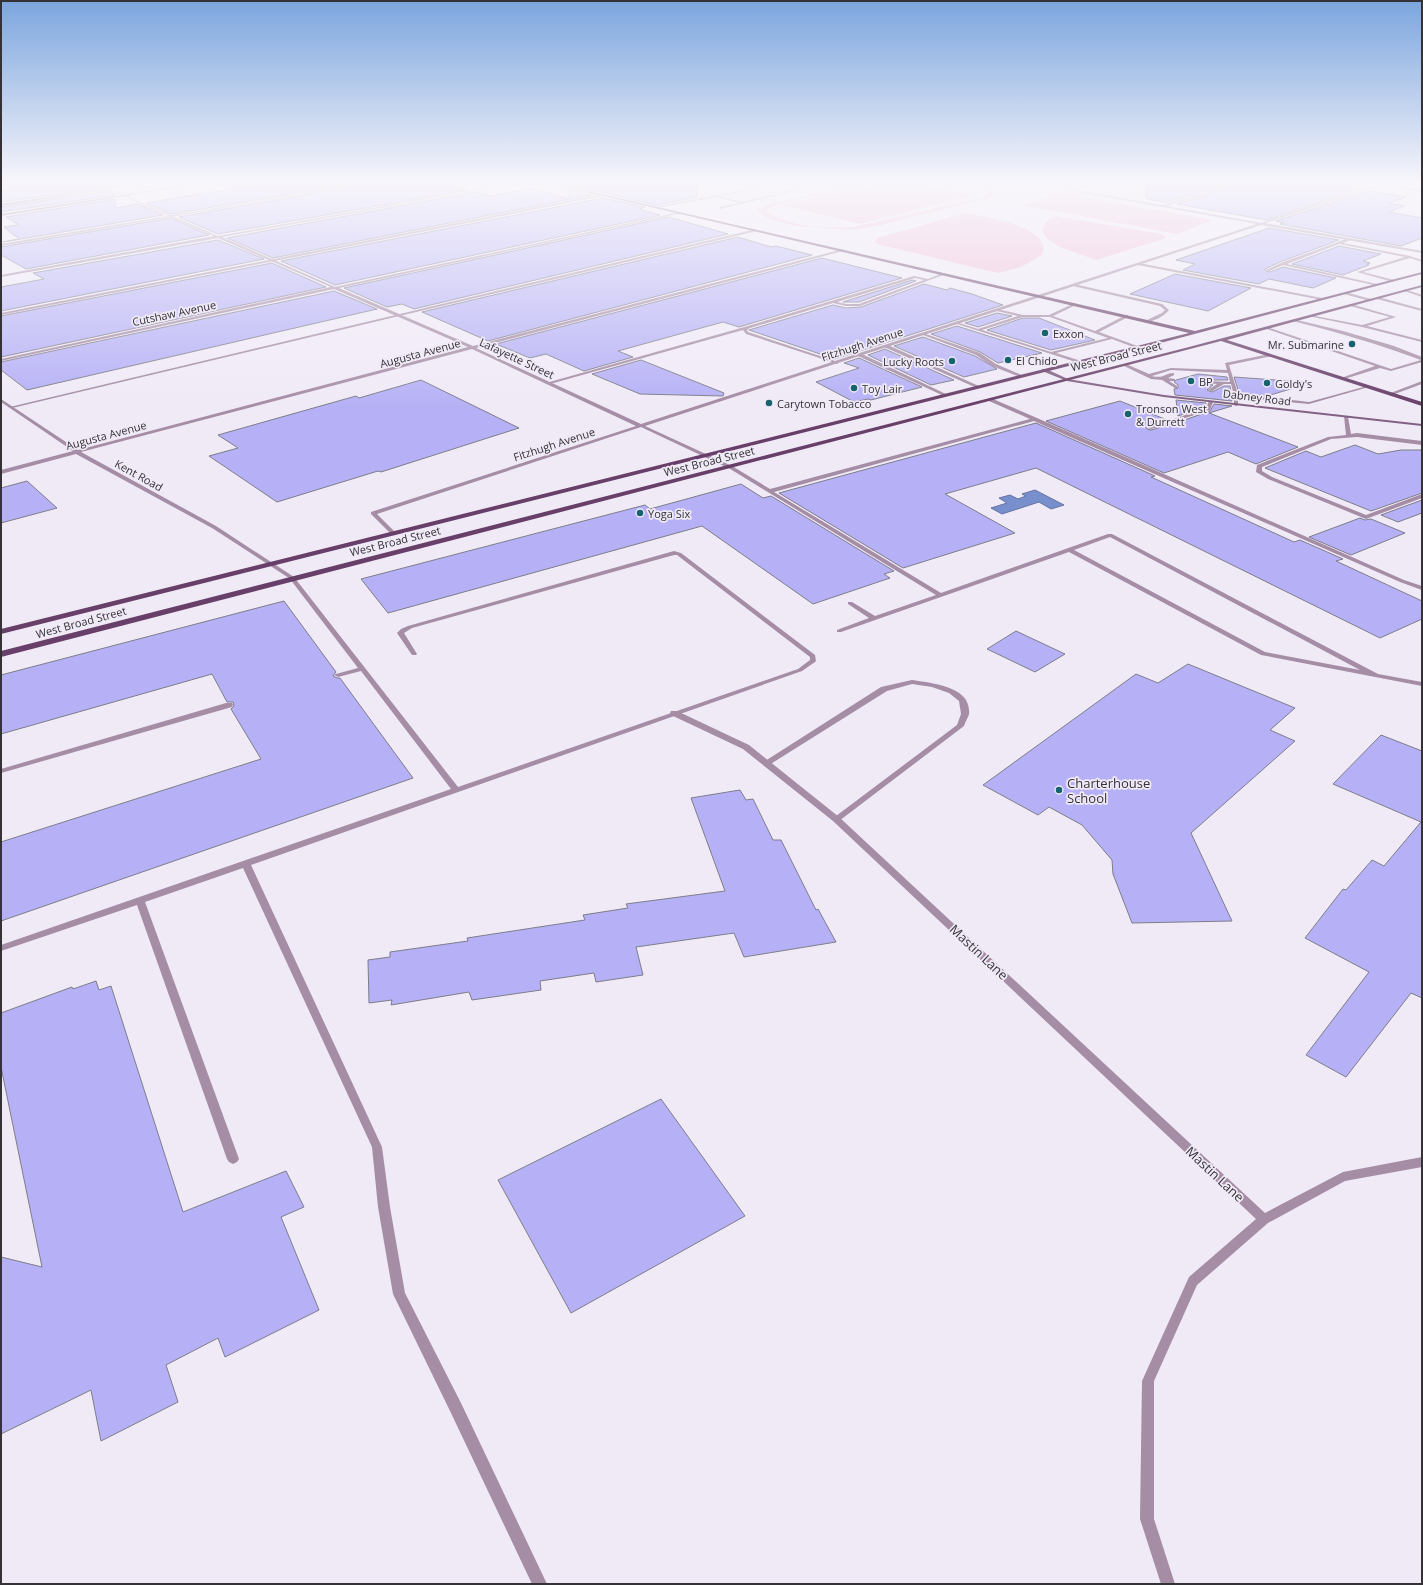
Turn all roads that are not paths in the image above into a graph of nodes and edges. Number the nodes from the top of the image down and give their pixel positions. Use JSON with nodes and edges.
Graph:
{"nodes":[{"id":1,"x":98,"y":258,"type":"edge"},
{"id":2,"x":267,"y":258,"type":"edge"},
{"id":3,"x":282,"y":258,"type":"edge"},
{"id":4,"x":472,"y":258,"type":"edge"},
{"id":5,"x":638,"y":258,"type":"edge"},
{"id":6,"x":812,"y":258,"type":"edge"},
{"id":7,"x":876,"y":258,"type":"edge"},
{"id":8,"x":1158,"y":258,"type":"edge"},
{"id":9,"x":1298,"y":258,"type":"edge"},
{"id":10,"x":1410,"y":258,"type":"joint"},
{"id":11,"x":272,"y":260,"type":"junction"},
{"id":12,"x":1422,"y":261,"type":"edge"},
{"id":13,"x":1140,"y":264,"type":"junction"},
{"id":14,"x":1282,"y":264,"type":"junction"},
{"id":15,"x":1268,"y":270,"type":"dead end"},
{"id":16,"x":1359,"y":272,"type":"junction"},
{"id":17,"x":1422,"y":273,"type":"edge"},
{"id":18,"x":944,"y":274,"type":"junction"},
{"id":19,"x":1,"y":276,"type":"edge"},
{"id":20,"x":1343,"y":278,"type":"junction"},
{"id":21,"x":929,"y":280,"type":"junction"},
{"id":22,"x":1393,"y":281,"type":"junction"},
{"id":23,"x":1074,"y":285,"type":"junction"},
{"id":24,"x":1377,"y":285,"type":"junction"},
{"id":25,"x":1422,"y":286,"type":"edge"},
{"id":26,"x":333,"y":288,"type":"junction"},
{"id":27,"x":1405,"y":290,"type":"junction"},
{"id":28,"x":1345,"y":293,"type":"junction"},
{"id":29,"x":1040,"y":296,"type":"junction"},
{"id":30,"x":1422,"y":296,"type":"edge"},
{"id":31,"x":1378,"y":298,"type":"junction"},
{"id":32,"x":1322,"y":299,"type":"junction"},
{"id":33,"x":1370,"y":300,"type":"junction"},
{"id":34,"x":833,"y":302,"type":"junction"},
{"id":35,"x":1075,"y":304,"type":"junction"},
{"id":36,"x":1351,"y":305,"type":"junction"},
{"id":37,"x":998,"y":310,"type":"junction"},
{"id":38,"x":1422,"y":310,"type":"edge"},
{"id":39,"x":1,"y":314,"type":"edge"},
{"id":40,"x":397,"y":315,"type":"junction"},
{"id":41,"x":1022,"y":316,"type":"junction"},
{"id":42,"x":1050,"y":316,"type":"junction"},
{"id":43,"x":1127,"y":316,"type":"junction"},
{"id":44,"x":1310,"y":316,"type":"junction"},
{"id":45,"x":1148,"y":320,"type":"junction"},
{"id":46,"x":1294,"y":320,"type":"junction"},
{"id":47,"x":956,"y":323,"type":"junction"},
{"id":48,"x":1362,"y":326,"type":"junction"},
{"id":49,"x":750,"y":327,"type":"junction"},
{"id":50,"x":1266,"y":328,"type":"junction"},
{"id":51,"x":977,"y":330,"type":"junction"},
{"id":52,"x":1096,"y":332,"type":"junction"},
{"id":53,"x":1195,"y":332,"type":"junction"},
{"id":54,"x":924,"y":334,"type":"junction"},
{"id":55,"x":1113,"y":338,"type":"junction"},
{"id":56,"x":1222,"y":340,"type":"junction"},
{"id":57,"x":1422,"y":341,"type":"edge"},
{"id":58,"x":886,"y":346,"type":"junction"},
{"id":59,"x":1138,"y":347,"type":"junction"},
{"id":60,"x":473,"y":348,"type":"junction"},
{"id":61,"x":1051,"y":353,"type":"junction"},
{"id":62,"x":860,"y":355,"type":"junction"},
{"id":63,"x":1270,"y":355,"type":"junction"},
{"id":64,"x":1,"y":360,"type":"edge"},
{"id":65,"x":1422,"y":360,"type":"edge"},
{"id":66,"x":1079,"y":362,"type":"junction"},
{"id":67,"x":836,"y":363,"type":"junction"},
{"id":68,"x":1124,"y":366,"type":"junction"},
{"id":69,"x":1380,"y":366,"type":"junction"},
{"id":70,"x":1044,"y":370,"type":"junction"},
{"id":71,"x":1230,"y":372,"type":"junction"},
{"id":72,"x":1172,"y":374,"type":"dead end"},
{"id":73,"x":1022,"y":376,"type":"junction"},
{"id":74,"x":1148,"y":376,"type":"junction"},
{"id":75,"x":1206,"y":376,"type":"dead end"},
{"id":76,"x":1163,"y":379,"type":"junction"},
{"id":77,"x":1343,"y":379,"type":"junction"},
{"id":78,"x":1067,"y":380,"type":"junction"},
{"id":79,"x":1173,"y":380,"type":"dead end"},
{"id":80,"x":1208,"y":382,"type":"dead end"},
{"id":81,"x":1422,"y":382,"type":"edge"},
{"id":82,"x":548,"y":383,"type":"junction"},
{"id":83,"x":1222,"y":383,"type":"junction"},
{"id":84,"x":1233,"y":383,"type":"junction"},
{"id":85,"x":1175,"y":386,"type":"dead end"},
{"id":86,"x":979,"y":387,"type":"junction"},
{"id":87,"x":1367,"y":387,"type":"junction"},
{"id":88,"x":1210,"y":390,"type":"dead end"},
{"id":89,"x":1390,"y":394,"type":"junction"},
{"id":90,"x":946,"y":395,"type":"junction"},
{"id":91,"x":1236,"y":395,"type":"junction"},
{"id":92,"x":1,"y":400,"type":"edge"},
{"id":93,"x":991,"y":400,"type":"junction"},
{"id":94,"x":1211,"y":402,"type":"junction"},
{"id":95,"x":1422,"y":404,"type":"edge"},
{"id":96,"x":1236,"y":405,"type":"junction"},
{"id":97,"x":12,"y":407,"type":"junction"},
{"id":98,"x":1346,"y":417,"type":"junction"},
{"id":99,"x":1038,"y":420,"type":"junction"},
{"id":100,"x":1422,"y":425,"type":"edge"},
{"id":101,"x":644,"y":426,"type":"junction"},
{"id":102,"x":1149,"y":428,"type":"dead end"},
{"id":103,"x":1349,"y":435,"type":"junction"},
{"id":104,"x":1422,"y":443,"type":"edge"},
{"id":105,"x":77,"y":452,"type":"junction"},
{"id":106,"x":705,"y":455,"type":"junction"},
{"id":107,"x":730,"y":467,"type":"junction"},
{"id":108,"x":1,"y":472,"type":"edge"},
{"id":109,"x":770,"y":491,"type":"junction"},
{"id":110,"x":1422,"y":496,"type":"edge"},
{"id":111,"x":393,"y":533,"type":"junction"},
{"id":112,"x":1070,"y":550,"type":"junction"},
{"id":113,"x":270,"y":564,"type":"junction"},
{"id":114,"x":292,"y":578,"type":"junction"},
{"id":115,"x":1422,"y":588,"type":"edge"},
{"id":116,"x":941,"y":595,"type":"junction"},
{"id":117,"x":850,"y":603,"type":"dead end"},
{"id":118,"x":875,"y":619,"type":"junction"},
{"id":119,"x":839,"y":631,"type":"dead end"},
{"id":120,"x":1,"y":632,"type":"edge"},
{"id":121,"x":1,"y":654,"type":"edge"},
{"id":122,"x":414,"y":654,"type":"dead end"},
{"id":123,"x":362,"y":669,"type":"junction"},
{"id":124,"x":338,"y":675,"type":"dead end"},
{"id":125,"x":1376,"y":676,"type":"junction"},
{"id":126,"x":1422,"y":684,"type":"edge"},
{"id":127,"x":229,"y":705,"type":"dead end"},
{"id":128,"x":674,"y":713,"type":"junction"},
{"id":129,"x":766,"y":763,"type":"junction"},
{"id":130,"x":1,"y":771,"type":"edge"},
{"id":131,"x":456,"y":790,"type":"junction"},
{"id":132,"x":836,"y":818,"type":"junction"},
{"id":133,"x":246,"y":864,"type":"junction"},
{"id":134,"x":140,"y":900,"type":"junction"},
{"id":135,"x":1,"y":948,"type":"edge"},
{"id":136,"x":234,"y":1159,"type":"dead end"},
{"id":137,"x":1422,"y":1162,"type":"edge"},
{"id":138,"x":1264,"y":1219,"type":"junction"},
{"id":139,"x":540,"y":1584,"type":"edge"},
{"id":140,"x":1168,"y":1584,"type":"edge"}],
"edges":[{"from":1,"to":19,"type":"street"},
{"from":2,"to":11,"type":"street","name":"Lafayette Street"},
{"from":3,"to":11,"type":"street"},
{"from":4,"to":26,"type":"street","name":"Cutshaw Avenue"},
{"from":5,"to":40,"type":"street"},
{"from":6,"to":60,"type":"street","name":"Augusta Avenue"},
{"from":7,"to":18,"type":"main road"},
{"from":8,"to":13,"type":"street","name":"Fitzhugh Avenue"},
{"from":9,"to":14,"type":"street"},
{"from":10,"to":12,"type":"street"},
{"from":10,"to":16,"type":"street"},
{"from":11,"to":26,"type":"street","name":"Lafayette Street"},
{"from":11,"to":39,"type":"street"},
{"from":13,"to":23,"type":"street","name":"Fitzhugh Avenue"},
{"from":13,"to":32,"type":"street"},
{"from":14,"to":15,"type":"street"},
{"from":14,"to":20,"type":"street"},
{"from":16,"to":20,"type":"street"},
{"from":16,"to":22,"type":"street"},
{"from":17,"to":22,"type":"main road","name":"West Broad Street"},
{"from":18,"to":21,"type":"street"},
{"from":18,"to":29,"type":"main road"},
{"from":20,"to":24,"type":"street"},
{"from":21,"to":34,"type":"street"},
{"from":21,"to":34,"type":"street"},
{"from":22,"to":24,"type":"main road","name":"West Broad Street"},
{"from":23,"to":29,"type":"street","name":"Fitzhugh Avenue"},
{"from":23,"to":45,"type":"street"},
{"from":24,"to":28,"type":"main road","name":"West Broad Street"},
{"from":25,"to":27,"type":"main road","name":"West Broad Street"},
{"from":26,"to":40,"type":"street","name":"Lafayette Street"},
{"from":26,"to":64,"type":"street","name":"Cutshaw Avenue"},
{"from":27,"to":30,"type":"street"},
{"from":27,"to":31,"type":"main road","name":"West Broad Street"},
{"from":28,"to":32,"type":"main road","name":"West Broad Street"},
{"from":28,"to":33,"type":"street"},
{"from":29,"to":35,"type":"main road"},
{"from":29,"to":37,"type":"street","name":"Fitzhugh Avenue"},
{"from":31,"to":33,"type":"main road","name":"West Broad Street"},
{"from":31,"to":38,"type":"street"},
{"from":32,"to":53,"type":"main road","name":"West Broad Street"},
{"from":33,"to":36,"type":"main road","name":"West Broad Street"},
{"from":34,"to":49,"type":"street"},
{"from":35,"to":42,"type":"street"},
{"from":35,"to":43,"type":"main road"},
{"from":36,"to":44,"type":"main road","name":"West Broad Street"},
{"from":36,"to":48,"type":"street"},
{"from":37,"to":41,"type":"street"},
{"from":37,"to":47,"type":"street","name":"Fitzhugh Avenue"},
{"from":40,"to":60,"type":"street","name":"Lafayette Street"},
{"from":40,"to":97,"type":"street"},
{"from":41,"to":42,"type":"street"},
{"from":41,"to":51,"type":"street"},
{"from":42,"to":52,"type":"street"},
{"from":43,"to":45,"type":"main road"},
{"from":43,"to":52,"type":"street"},
{"from":44,"to":46,"type":"main road","name":"West Broad Street"},
{"from":44,"to":48,"type":"street"},
{"from":45,"to":53,"type":"main road"},
{"from":46,"to":50,"type":"main road","name":"West Broad Street"},
{"from":46,"to":65,"type":"street"},
{"from":47,"to":51,"type":"street"},
{"from":47,"to":54,"type":"street","name":"Fitzhugh Avenue"},
{"from":48,"to":57,"type":"street"},
{"from":49,"to":67,"type":"street"},
{"from":49,"to":82,"type":"street"},
{"from":50,"to":56,"type":"main road","name":"West Broad Street"},
{"from":50,"to":69,"type":"street"},
{"from":51,"to":61,"type":"street"},
{"from":52,"to":55,"type":"street"},
{"from":53,"to":56,"type":"main road"},
{"from":53,"to":59,"type":"main road","name":"West Broad Street"},
{"from":54,"to":58,"type":"street","name":"Fitzhugh Avenue"},
{"from":54,"to":73,"type":"street"},
{"from":55,"to":59,"type":"street"},
{"from":55,"to":61,"type":"street"},
{"from":56,"to":63,"type":"main road"},
{"from":56,"to":68,"type":"main road","name":"West Broad Street"},
{"from":58,"to":62,"type":"street","name":"Fitzhugh Avenue"},
{"from":58,"to":86,"type":"street"},
{"from":59,"to":66,"type":"main road","name":"West Broad Street"},
{"from":60,"to":82,"type":"street","name":"Lafayette Street"},
{"from":60,"to":105,"type":"street","name":"Augusta Avenue"},
{"from":61,"to":66,"type":"street"},
{"from":62,"to":67,"type":"street","name":"Fitzhugh Avenue"},
{"from":62,"to":90,"type":"street"},
{"from":63,"to":71,"type":"street"},
{"from":63,"to":77,"type":"main road"},
{"from":65,"to":69,"type":"street"},
{"from":66,"to":70,"type":"main road","name":"West Broad Street"},
{"from":67,"to":101,"type":"street","name":"Fitzhugh Avenue"},
{"from":68,"to":74,"type":"street"},
{"from":68,"to":78,"type":"main road","name":"West Broad Street"},
{"from":69,"to":77,"type":"street"},
{"from":70,"to":73,"type":"main road","name":"West Broad Street"},
{"from":70,"to":78,"type":"street","name":"Dabney Road"},
{"from":71,"to":74,"type":"street"},
{"from":71,"to":84,"type":"street"},
{"from":72,"to":76,"type":"street"},
{"from":73,"to":86,"type":"main road","name":"West Broad Street"},
{"from":74,"to":76,"type":"street"},
{"from":75,"to":83,"type":"street"},
{"from":76,"to":79,"type":"street"},
{"from":76,"to":85,"type":"street"},
{"from":77,"to":87,"type":"main road"},
{"from":78,"to":93,"type":"main road","name":"West Broad Street"},
{"from":78,"to":94,"type":"street","name":"Dabney Road"},
{"from":80,"to":83,"type":"street"},
{"from":81,"to":89,"type":"street"},
{"from":82,"to":101,"type":"street","name":"Lafayette Street"},
{"from":83,"to":84,"type":"street"},
{"from":83,"to":88,"type":"street"},
{"from":84,"to":91,"type":"street"},
{"from":86,"to":90,"type":"main road","name":"West Broad Street"},
{"from":87,"to":89,"type":"main road"},
{"from":87,"to":91,"type":"street"},
{"from":89,"to":95,"type":"main road"},
{"from":90,"to":106,"type":"main road","name":"West Broad Street"},
{"from":91,"to":96,"type":"street"},
{"from":92,"to":97,"type":"street","name":"Kent Road"},
{"from":93,"to":99,"type":"street"},
{"from":93,"to":107,"type":"main road","name":"West Broad Street"},
{"from":94,"to":96,"type":"street","name":"Dabney Road"},
{"from":94,"to":102,"type":"street"},
{"from":96,"to":98,"type":"street","name":"Dabney Road"},
{"from":97,"to":105,"type":"street","name":"Kent Road"},
{"from":98,"to":100,"type":"street","name":"Dabney Road"},
{"from":98,"to":103,"type":"street"},
{"from":99,"to":109,"type":"street"},
{"from":99,"to":115,"type":"street"},
{"from":101,"to":106,"type":"street","name":"Lafayette Street"},
{"from":101,"to":111,"type":"street","name":"Fitzhugh Avenue"},
{"from":103,"to":104,"type":"street"},
{"from":103,"to":110,"type":"street"},
{"from":105,"to":108,"type":"street","name":"Augusta Avenue"},
{"from":105,"to":113,"type":"street","name":"Kent Road"},
{"from":106,"to":107,"type":"street","name":"Lafayette Street"},
{"from":106,"to":111,"type":"main road","name":"West Broad Street"},
{"from":107,"to":109,"type":"street","name":"Lafayette Street"},
{"from":107,"to":114,"type":"main road","name":"West Broad Street"},
{"from":109,"to":116,"type":"street","name":"Lafayette Street"},
{"from":111,"to":113,"type":"main road","name":"West Broad Street"},
{"from":112,"to":116,"type":"street"},
{"from":112,"to":125,"type":"street"},
{"from":112,"to":125,"type":"street"},
{"from":113,"to":114,"type":"street"},
{"from":113,"to":120,"type":"main road","name":"West Broad Street"},
{"from":114,"to":121,"type":"main road","name":"West Broad Street"},
{"from":114,"to":123,"type":"street"},
{"from":116,"to":118,"type":"street"},
{"from":117,"to":118,"type":"street"},
{"from":118,"to":119,"type":"street"},
{"from":122,"to":128,"type":"street"},
{"from":123,"to":124,"type":"street"},
{"from":123,"to":131,"type":"street"},
{"from":125,"to":126,"type":"street"},
{"from":127,"to":130,"type":"street"},
{"from":128,"to":129,"type":"street","name":"Mastin Lane"},
{"from":128,"to":131,"type":"street"},
{"from":129,"to":132,"type":"street","name":"Mastin Lane"},
{"from":129,"to":132,"type":"street"},
{"from":131,"to":133,"type":"street"},
{"from":132,"to":138,"type":"street","name":"Mastin Lane"},
{"from":133,"to":134,"type":"street"},
{"from":133,"to":139,"type":"street"},
{"from":134,"to":135,"type":"street"},
{"from":134,"to":136,"type":"street"},
{"from":137,"to":138,"type":"street"},
{"from":138,"to":140,"type":"street"}]}
